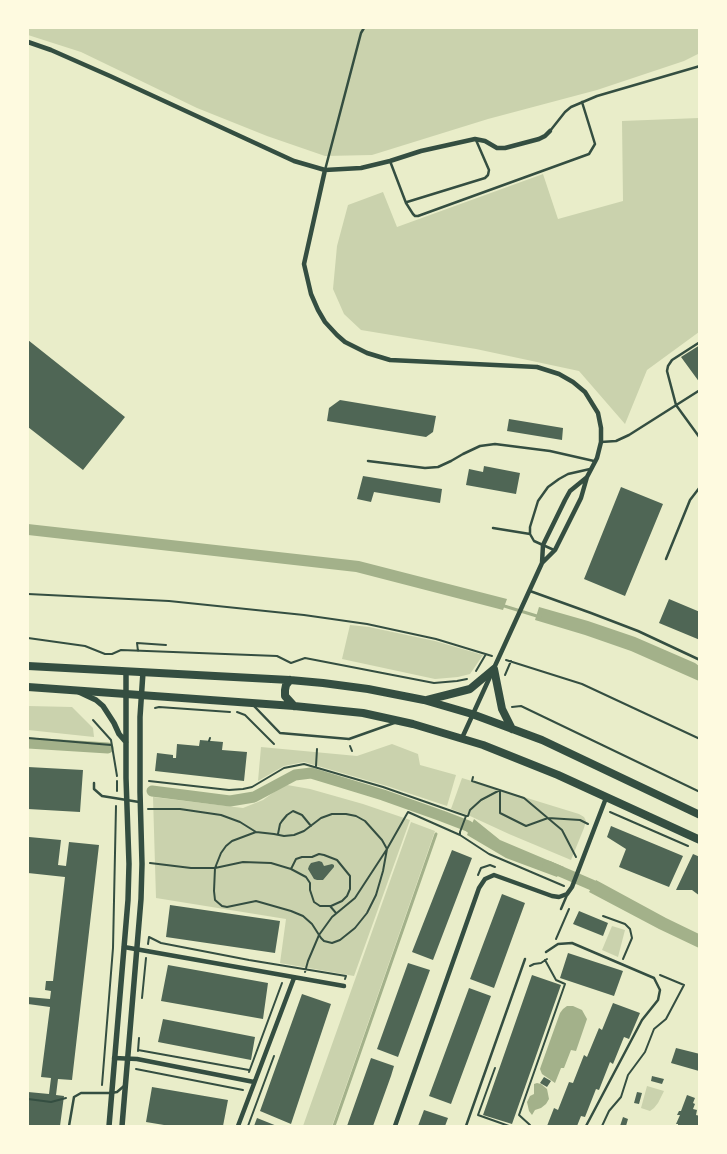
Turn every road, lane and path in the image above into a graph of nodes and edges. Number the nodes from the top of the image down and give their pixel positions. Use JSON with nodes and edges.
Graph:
{"nodes":[{"id":1,"x":364,"y":28,"type":"edge"},
{"id":2,"x":28,"y":42,"type":"edge"},
{"id":3,"x":700,"y":66,"type":"edge"},
{"id":4,"x":582,"y":102,"type":"junction"},
{"id":5,"x":550,"y":131,"type":"joint"},
{"id":6,"x":475,"y":139,"type":"junction"},
{"id":7,"x":390,"y":161,"type":"junction"},
{"id":8,"x":325,"y":170,"type":"junction"},
{"id":9,"x":406,"y":203,"type":"junction"},
{"id":10,"x":700,"y":342,"type":"edge"},
{"id":11,"x":700,"y":390,"type":"edge"},
{"id":12,"x":676,"y":405,"type":"junction"},
{"id":13,"x":700,"y":438,"type":"edge"},
{"id":14,"x":601,"y":442,"type":"junction"},
{"id":15,"x":368,"y":461,"type":"dead end"},
{"id":16,"x":595,"y":462,"type":"junction"},
{"id":17,"x":592,"y":469,"type":"junction"},
{"id":18,"x":587,"y":477,"type":"junction"},
{"id":19,"x":700,"y":487,"type":"edge"},
{"id":20,"x":494,"y":528,"type":"dead end"},
{"id":21,"x":530,"y":534,"type":"junction"},
{"id":22,"x":543,"y":545,"type":"junction"},
{"id":23,"x":555,"y":550,"type":"junction"},
{"id":24,"x":666,"y":559,"type":"dead end"},
{"id":25,"x":542,"y":563,"type":"junction"},
{"id":26,"x":530,"y":591,"type":"junction"},
{"id":27,"x":28,"y":594,"type":"edge"},
{"id":28,"x":28,"y":638,"type":"edge"},
{"id":29,"x":166,"y":645,"type":"dead end"},
{"id":30,"x":138,"y":651,"type":"junction"},
{"id":31,"x":700,"y":660,"type":"edge"},
{"id":32,"x":511,"y":661,"type":"dead end"},
{"id":33,"x":28,"y":666,"type":"edge"},
{"id":34,"x":494,"y":669,"type":"junction"},
{"id":35,"x":126,"y":671,"type":"junction"},
{"id":36,"x":143,"y":672,"type":"junction"},
{"id":37,"x":474,"y":675,"type":"dead end"},
{"id":38,"x":469,"y":678,"type":"dead end"},
{"id":39,"x":290,"y":680,"type":"junction"},
{"id":40,"x":28,"y":687,"type":"edge"},
{"id":41,"x":76,"y":690,"type":"junction"},
{"id":42,"x":126,"y":694,"type":"junction"},
{"id":43,"x":141,"y":695,"type":"junction"},
{"id":44,"x":424,"y":700,"type":"junction"},
{"id":45,"x":251,"y":703,"type":"junction"},
{"id":46,"x":294,"y":706,"type":"junction"},
{"id":47,"x":510,"y":707,"type":"dead end"},
{"id":48,"x":155,"y":708,"type":"dead end"},
{"id":49,"x":472,"y":714,"type":"junction"},
{"id":50,"x":93,"y":720,"type":"dead end"},
{"id":51,"x":401,"y":721,"type":"junction"},
{"id":52,"x":512,"y":729,"type":"junction"},
{"id":53,"x":28,"y":738,"type":"edge"},
{"id":54,"x":462,"y":738,"type":"junction"},
{"id":55,"x":700,"y":739,"type":"edge"},
{"id":56,"x":126,"y":742,"type":"junction"},
{"id":57,"x":274,"y":744,"type":"dead end"},
{"id":58,"x":111,"y":745,"type":"junction"},
{"id":59,"x":317,"y":749,"type":"dead end"},
{"id":60,"x":316,"y":766,"type":"junction"},
{"id":61,"x":473,"y":777,"type":"dead end"},
{"id":62,"x":149,"y":781,"type":"dead end"},
{"id":63,"x":94,"y":783,"type":"dead end"},
{"id":64,"x":500,"y":790,"type":"junction"},
{"id":65,"x":699,"y":792,"type":"edge"},
{"id":66,"x":116,"y":798,"type":"junction"},
{"id":67,"x":606,"y":798,"type":"junction"},
{"id":68,"x":127,"y":800,"type":"junction"},
{"id":69,"x":140,"y":802,"type":"junction"},
{"id":70,"x":148,"y":809,"type":"dead end"},
{"id":71,"x":610,"y":812,"type":"dead end"},
{"id":72,"x":700,"y":815,"type":"edge"},
{"id":73,"x":466,"y":816,"type":"junction"},
{"id":74,"x":548,"y":818,"type":"junction"},
{"id":75,"x":588,"y":824,"type":"dead end"},
{"id":76,"x":311,"y":826,"type":"junction"},
{"id":77,"x":256,"y":832,"type":"junction"},
{"id":78,"x":460,"y":833,"type":"junction"},
{"id":79,"x":278,"y":835,"type":"junction"},
{"id":80,"x":700,"y":840,"type":"edge"},
{"id":81,"x":689,"y":846,"type":"dead end"},
{"id":82,"x":387,"y":849,"type":"junction"},
{"id":83,"x":150,"y":863,"type":"dead end"},
{"id":84,"x":215,"y":868,"type":"junction"},
{"id":85,"x":579,"y":868,"type":"junction"},
{"id":86,"x":290,"y":869,"type":"junction"},
{"id":87,"x":570,"y":890,"type":"junction"},
{"id":88,"x":571,"y":904,"type":"dead end"},
{"id":89,"x":330,"y":906,"type":"junction"},
{"id":90,"x":562,"y":909,"type":"dead end"},
{"id":91,"x":336,"y":913,"type":"junction"},
{"id":92,"x":603,"y":916,"type":"dead end"},
{"id":93,"x":319,"y":935,"type":"junction"},
{"id":94,"x":124,"y":947,"type":"junction"},
{"id":95,"x":552,"y":948,"type":"junction"},
{"id":96,"x":137,"y":949,"type":"junction"},
{"id":97,"x":147,"y":951,"type":"junction"},
{"id":98,"x":546,"y":952,"type":"dead end"},
{"id":99,"x":525,"y":958,"type":"dead end"},
{"id":100,"x":545,"y":960,"type":"junction"},
{"id":101,"x":621,"y":964,"type":"junction"},
{"id":102,"x":530,"y":965,"type":"dead end"},
{"id":103,"x":306,"y":970,"type":"junction"},
{"id":104,"x":294,"y":978,"type":"junction"},
{"id":105,"x":654,"y":978,"type":"junction"},
{"id":106,"x":304,"y":979,"type":"junction"},
{"id":107,"x":281,"y":980,"type":"dead end"},
{"id":108,"x":344,"y":986,"type":"joint"},
{"id":109,"x":141,"y":1004,"type":"dead end"},
{"id":110,"x":139,"y":1032,"type":"dead end"},
{"id":111,"x":275,"y":1053,"type":"dead end"},
{"id":112,"x":114,"y":1058,"type":"junction"},
{"id":113,"x":127,"y":1059,"type":"junction"},
{"id":114,"x":495,"y":1068,"type":"dead end"},
{"id":115,"x":136,"y":1069,"type":"dead end"},
{"id":116,"x":250,"y":1070,"type":"junction"},
{"id":117,"x":246,"y":1080,"type":"junction"},
{"id":118,"x":254,"y":1082,"type":"junction"},
{"id":119,"x":126,"y":1084,"type":"junction"},
{"id":120,"x":102,"y":1093,"type":"junction"},
{"id":121,"x":111,"y":1093,"type":"junction"},
{"id":122,"x":74,"y":1096,"type":"junction"},
{"id":123,"x":28,"y":1099,"type":"edge"},
{"id":124,"x":478,"y":1115,"type":"junction"},
{"id":125,"x":477,"y":1119,"type":"dead end"},
{"id":126,"x":69,"y":1126,"type":"edge"},
{"id":127,"x":109,"y":1126,"type":"edge"},
{"id":128,"x":122,"y":1126,"type":"edge"},
{"id":129,"x":238,"y":1126,"type":"edge"},
{"id":130,"x":248,"y":1126,"type":"edge"},
{"id":131,"x":395,"y":1126,"type":"edge"},
{"id":132,"x":466,"y":1126,"type":"edge"},
{"id":133,"x":509,"y":1126,"type":"edge"},
{"id":134,"x":529,"y":1126,"type":"edge"},
{"id":135,"x":586,"y":1126,"type":"edge"},
{"id":136,"x":602,"y":1126,"type":"edge"}],
"edges":[{"from":1,"to":8,"type":"lane"},
{"from":2,"to":8,"type":"street"},
{"from":3,"to":4,"type":"lane"},
{"from":4,"to":5,"type":"lane"},
{"from":4,"to":9,"type":"lane"},
{"from":5,"to":6,"type":"street"},
{"from":6,"to":7,"type":"street"},
{"from":6,"to":9,"type":"lane"},
{"from":7,"to":8,"type":"street"},
{"from":7,"to":9,"type":"lane"},
{"from":8,"to":14,"type":"street"},
{"from":10,"to":12,"type":"lane"},
{"from":11,"to":12,"type":"lane"},
{"from":12,"to":13,"type":"lane"},
{"from":12,"to":14,"type":"lane"},
{"from":14,"to":16,"type":"street"},
{"from":15,"to":16,"type":"lane"},
{"from":16,"to":17,"type":"street"},
{"from":17,"to":18,"type":"street"},
{"from":17,"to":21,"type":"lane"},
{"from":18,"to":22,"type":"street"},
{"from":18,"to":23,"type":"street"},
{"from":19,"to":24,"type":"lane"},
{"from":20,"to":21,"type":"lane"},
{"from":21,"to":22,"type":"lane"},
{"from":22,"to":23,"type":"lane"},
{"from":22,"to":25,"type":"street"},
{"from":23,"to":25,"type":"street"},
{"from":25,"to":26,"type":"street"},
{"from":26,"to":31,"type":"lane"},
{"from":26,"to":34,"type":"street"},
{"from":27,"to":37,"type":"path"},
{"from":28,"to":30,"type":"path"},
{"from":29,"to":30,"type":"path"},
{"from":30,"to":38,"type":"path"},
{"from":32,"to":55,"type":"path"},
{"from":33,"to":35,"type":"highway"},
{"from":34,"to":44,"type":"highway"},
{"from":34,"to":49,"type":"street"},
{"from":34,"to":52,"type":"highway"},
{"from":35,"to":36,"type":"highway"},
{"from":35,"to":42,"type":"street"},
{"from":36,"to":39,"type":"highway"},
{"from":36,"to":43,"type":"street"},
{"from":39,"to":44,"type":"highway"},
{"from":39,"to":46,"type":"highway"},
{"from":40,"to":41,"type":"highway"},
{"from":41,"to":42,"type":"highway"},
{"from":41,"to":56,"type":"street"},
{"from":42,"to":43,"type":"highway"},
{"from":42,"to":56,"type":"street"},
{"from":43,"to":45,"type":"highway"},
{"from":43,"to":69,"type":"street"},
{"from":44,"to":49,"type":"highway"},
{"from":45,"to":46,"type":"highway"},
{"from":45,"to":51,"type":"lane"},
{"from":46,"to":51,"type":"highway"},
{"from":47,"to":65,"type":"path"},
{"from":48,"to":57,"type":"path"},
{"from":49,"to":52,"type":"highway"},
{"from":49,"to":54,"type":"street"},
{"from":50,"to":58,"type":"path"},
{"from":51,"to":54,"type":"highway"},
{"from":52,"to":72,"type":"highway"},
{"from":53,"to":58,"type":"path"},
{"from":54,"to":67,"type":"highway"},
{"from":56,"to":68,"type":"street"},
{"from":58,"to":66,"type":"path"},
{"from":59,"to":60,"type":"path"},
{"from":60,"to":62,"type":"path"},
{"from":60,"to":73,"type":"path"},
{"from":61,"to":64,"type":"path"},
{"from":63,"to":66,"type":"lane"},
{"from":64,"to":73,"type":"path"},
{"from":64,"to":74,"type":"path"},
{"from":64,"to":74,"type":"path"},
{"from":66,"to":68,"type":"lane"},
{"from":66,"to":120,"type":"path"},
{"from":67,"to":80,"type":"highway"},
{"from":67,"to":85,"type":"street"},
{"from":68,"to":69,"type":"lane"},
{"from":68,"to":94,"type":"street"},
{"from":69,"to":96,"type":"street"},
{"from":70,"to":77,"type":"path"},
{"from":71,"to":81,"type":"path"},
{"from":73,"to":78,"type":"path"},
{"from":74,"to":75,"type":"path"},
{"from":74,"to":85,"type":"path"},
{"from":76,"to":79,"type":"path"},
{"from":76,"to":79,"type":"path"},
{"from":76,"to":82,"type":"path"},
{"from":77,"to":79,"type":"path"},
{"from":77,"to":84,"type":"path"},
{"from":78,"to":82,"type":"path"},
{"from":78,"to":87,"type":"path"},
{"from":82,"to":91,"type":"path"},
{"from":82,"to":93,"type":"path"},
{"from":83,"to":84,"type":"path"},
{"from":84,"to":86,"type":"path"},
{"from":84,"to":93,"type":"path"},
{"from":85,"to":87,"type":"street"},
{"from":86,"to":89,"type":"path"},
{"from":86,"to":89,"type":"path"},
{"from":87,"to":90,"type":"lane"},
{"from":87,"to":131,"type":"street"},
{"from":88,"to":95,"type":"path"},
{"from":89,"to":91,"type":"path"},
{"from":91,"to":93,"type":"path"},
{"from":92,"to":101,"type":"path"},
{"from":93,"to":103,"type":"path"},
{"from":94,"to":96,"type":"street"},
{"from":94,"to":112,"type":"street"},
{"from":95,"to":98,"type":"lane"},
{"from":95,"to":100,"type":"path"},
{"from":95,"to":101,"type":"lane"},
{"from":96,"to":97,"type":"street"},
{"from":96,"to":113,"type":"street"},
{"from":97,"to":103,"type":"path"},
{"from":97,"to":104,"type":"street"},
{"from":97,"to":109,"type":"path"},
{"from":99,"to":132,"type":"lane"},
{"from":100,"to":102,"type":"path"},
{"from":100,"to":134,"type":"path"},
{"from":101,"to":105,"type":"lane"},
{"from":103,"to":106,"type":"path"},
{"from":103,"to":108,"type":"path"},
{"from":104,"to":106,"type":"street"},
{"from":104,"to":118,"type":"street"},
{"from":105,"to":135,"type":"lane"},
{"from":105,"to":136,"type":"path"},
{"from":106,"to":108,"type":"street"},
{"from":107,"to":116,"type":"path"},
{"from":110,"to":116,"type":"path"},
{"from":111,"to":130,"type":"path"},
{"from":112,"to":113,"type":"street"},
{"from":112,"to":121,"type":"street"},
{"from":113,"to":117,"type":"street"},
{"from":113,"to":119,"type":"street"},
{"from":114,"to":124,"type":"path"},
{"from":115,"to":117,"type":"path"},
{"from":116,"to":117,"type":"path"},
{"from":117,"to":118,"type":"street"},
{"from":118,"to":129,"type":"street"},
{"from":119,"to":121,"type":"lane"},
{"from":119,"to":128,"type":"street"},
{"from":120,"to":121,"type":"lane"},
{"from":120,"to":122,"type":"lane"},
{"from":121,"to":127,"type":"street"},
{"from":122,"to":123,"type":"path"},
{"from":122,"to":126,"type":"lane"},
{"from":124,"to":125,"type":"path"},
{"from":124,"to":133,"type":"path"}]}
